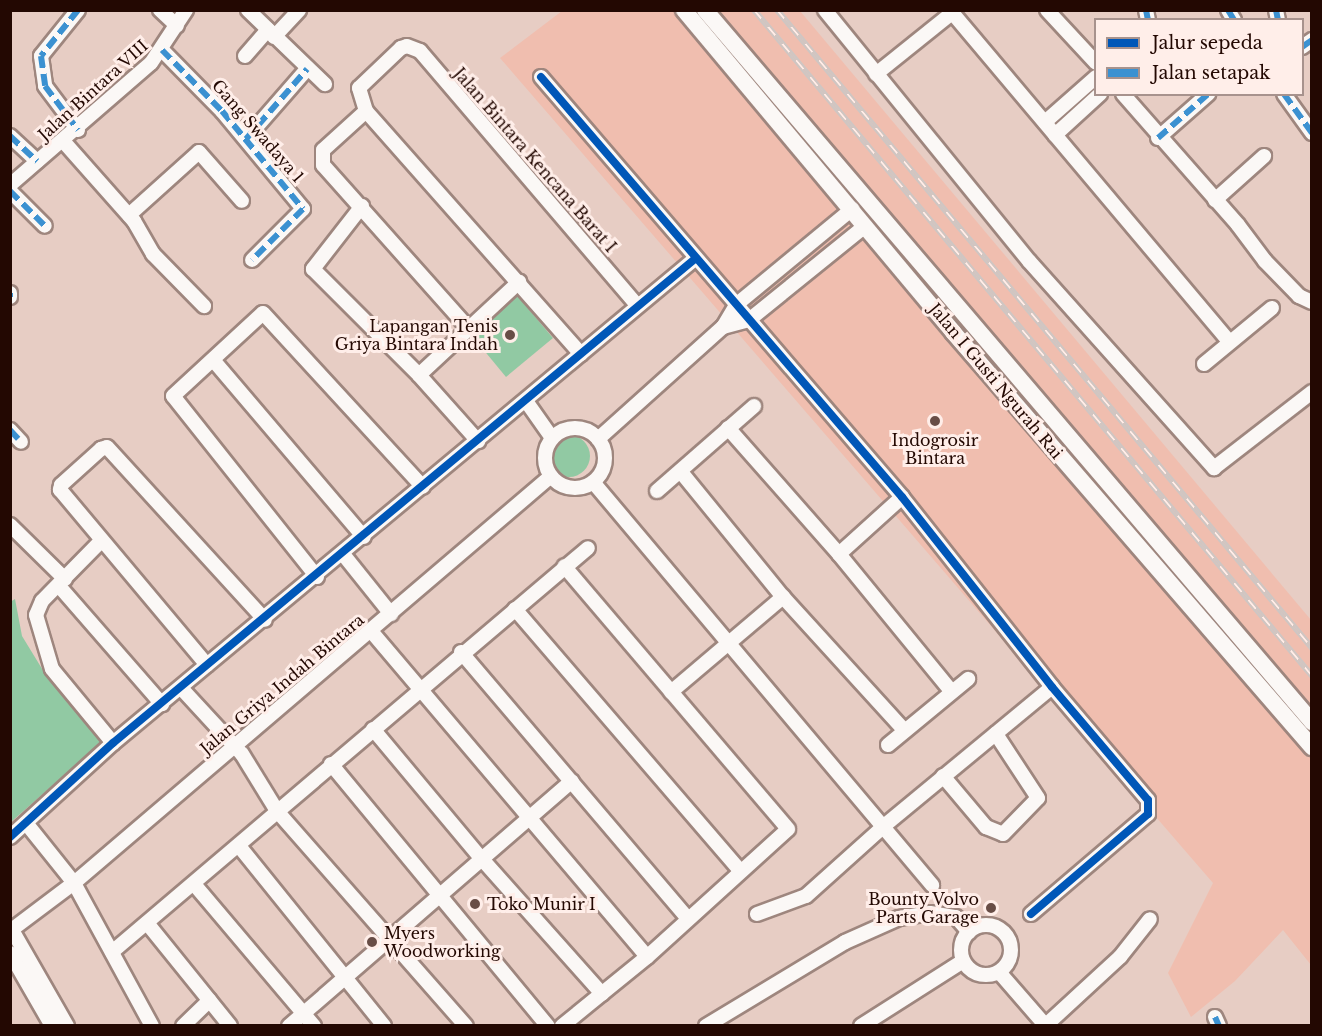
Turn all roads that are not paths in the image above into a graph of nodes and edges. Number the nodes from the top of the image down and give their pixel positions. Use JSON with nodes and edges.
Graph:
{"nodes":[{"id":1,"x":78,"y":10,"type":"edge"},
{"id":2,"x":160,"y":10,"type":"edge"},
{"id":3,"x":186,"y":10,"type":"edge"},
{"id":4,"x":248,"y":10,"type":"edge"},
{"id":5,"x":299,"y":10,"type":"edge"},
{"id":6,"x":684,"y":10,"type":"edge"},
{"id":7,"x":705,"y":10,"type":"edge"},
{"id":8,"x":825,"y":10,"type":"edge"},
{"id":9,"x":1047,"y":10,"type":"edge"},
{"id":10,"x":951,"y":12,"type":"edge"},
{"id":11,"x":177,"y":26,"type":"junction"},
{"id":12,"x":271,"y":33,"type":"junction"},
{"id":13,"x":162,"y":50,"type":"junction"},
{"id":14,"x":245,"y":57,"type":"dead end"},
{"id":15,"x":1094,"y":62,"type":"edge"},
{"id":16,"x":307,"y":69,"type":"junction"},
{"id":17,"x":876,"y":74,"type":"junction"},
{"id":18,"x":541,"y":77,"type":"dead end"},
{"id":19,"x":1094,"y":78,"type":"edge"},
{"id":20,"x":325,"y":84,"type":"dead end"},
{"id":21,"x":766,"y":95,"type":"junction"},
{"id":22,"x":1098,"y":96,"type":"edge"},
{"id":23,"x":1125,"y":96,"type":"edge"},
{"id":24,"x":1206,"y":96,"type":"edge"},
{"id":25,"x":1285,"y":96,"type":"edge"},
{"id":26,"x":366,"y":111,"type":"junction"},
{"id":27,"x":1045,"y":122,"type":"junction"},
{"id":28,"x":78,"y":130,"type":"junction"},
{"id":29,"x":1311,"y":133,"type":"edge"},
{"id":30,"x":1055,"y":135,"type":"junction"},
{"id":31,"x":10,"y":136,"type":"edge"},
{"id":32,"x":1158,"y":138,"type":"junction"},
{"id":33,"x":246,"y":139,"type":"junction"},
{"id":34,"x":64,"y":142,"type":"junction"},
{"id":35,"x":1264,"y":156,"type":"dead end"},
{"id":36,"x":37,"y":161,"type":"junction"},
{"id":37,"x":10,"y":185,"type":"edge"},
{"id":38,"x":10,"y":190,"type":"edge"},
{"id":39,"x":1215,"y":200,"type":"junction"},
{"id":40,"x":242,"y":201,"type":"dead end"},
{"id":41,"x":362,"y":206,"type":"junction"},
{"id":42,"x":852,"y":209,"type":"junction"},
{"id":43,"x":129,"y":215,"type":"junction"},
{"id":44,"x":45,"y":226,"type":"dead end"},
{"id":45,"x":866,"y":226,"type":"junction"},
{"id":46,"x":812,"y":245,"type":"junction"},
{"id":47,"x":696,"y":258,"type":"junction"},
{"id":48,"x":252,"y":260,"type":"dead end"},
{"id":49,"x":824,"y":260,"type":"junction"},
{"id":50,"x":519,"y":282,"type":"junction"},
{"id":51,"x":1311,"y":302,"type":"edge"},
{"id":52,"x":736,"y":305,"type":"junction"},
{"id":53,"x":204,"y":306,"type":"dead end"},
{"id":54,"x":638,"y":306,"type":"junction"},
{"id":55,"x":1272,"y":308,"type":"dead end"},
{"id":56,"x":749,"y":320,"type":"junction"},
{"id":57,"x":967,"y":320,"type":"junction"},
{"id":58,"x":723,"y":327,"type":"junction"},
{"id":59,"x":469,"y":329,"type":"junction"},
{"id":60,"x":953,"y":332,"type":"junction"},
{"id":61,"x":1230,"y":342,"type":"junction"},
{"id":62,"x":581,"y":354,"type":"junction"},
{"id":63,"x":214,"y":361,"type":"junction"},
{"id":64,"x":1204,"y":364,"type":"dead end"},
{"id":65,"x":419,"y":375,"type":"junction"},
{"id":66,"x":1311,"y":392,"type":"edge"},
{"id":67,"x":526,"y":400,"type":"junction"},
{"id":68,"x":754,"y":406,"type":"dead end"},
{"id":69,"x":729,"y":428,"type":"junction"},
{"id":70,"x":10,"y":430,"type":"edge"},
{"id":71,"x":552,"y":438,"type":"junction"},
{"id":72,"x":598,"y":439,"type":"junction"},
{"id":73,"x":478,"y":441,"type":"junction"},
{"id":74,"x":21,"y":442,"type":"dead end"},
{"id":75,"x":681,"y":472,"type":"junction"},
{"id":76,"x":551,"y":476,"type":"junction"},
{"id":77,"x":593,"y":482,"type":"junction"},
{"id":78,"x":423,"y":487,"type":"junction"},
{"id":79,"x":657,"y":491,"type":"dead end"},
{"id":80,"x":902,"y":497,"type":"junction"},
{"id":81,"x":10,"y":525,"type":"edge"},
{"id":82,"x":364,"y":537,"type":"junction"},
{"id":83,"x":101,"y":541,"type":"junction"},
{"id":84,"x":588,"y":548,"type":"dead end"},
{"id":85,"x":343,"y":554,"type":"junction"},
{"id":86,"x":839,"y":554,"type":"junction"},
{"id":87,"x":564,"y":566,"type":"junction"},
{"id":88,"x":317,"y":577,"type":"junction"},
{"id":89,"x":62,"y":583,"type":"junction"},
{"id":90,"x":783,"y":597,"type":"junction"},
{"id":91,"x":515,"y":609,"type":"junction"},
{"id":92,"x":391,"y":614,"type":"junction"},
{"id":93,"x":265,"y":620,"type":"junction"},
{"id":94,"x":371,"y":631,"type":"junction"},
{"id":95,"x":727,"y":644,"type":"junction"},
{"id":96,"x":461,"y":652,"type":"junction"},
{"id":97,"x":1245,"y":656,"type":"junction"},
{"id":98,"x":207,"y":665,"type":"junction"},
{"id":99,"x":968,"y":679,"type":"dead end"},
{"id":100,"x":1052,"y":687,"type":"junction"},
{"id":101,"x":182,"y":689,"type":"junction"},
{"id":102,"x":420,"y":689,"type":"junction"},
{"id":103,"x":951,"y":691,"type":"junction"},
{"id":104,"x":671,"y":692,"type":"junction"},
{"id":105,"x":162,"y":704,"type":"junction"},
{"id":106,"x":1311,"y":722,"type":"edge"},
{"id":107,"x":373,"y":729,"type":"junction"},
{"id":108,"x":904,"y":730,"type":"junction"},
{"id":109,"x":996,"y":734,"type":"junction"},
{"id":110,"x":113,"y":744,"type":"junction"},
{"id":111,"x":888,"y":745,"type":"dead end"},
{"id":112,"x":235,"y":746,"type":"junction"},
{"id":113,"x":1311,"y":747,"type":"edge"},
{"id":114,"x":331,"y":764,"type":"junction"},
{"id":115,"x":943,"y":776,"type":"junction"},
{"id":116,"x":572,"y":781,"type":"junction"},
{"id":117,"x":277,"y":811,"type":"junction"},
{"id":118,"x":527,"y":818,"type":"junction"},
{"id":119,"x":26,"y":824,"type":"junction"},
{"id":120,"x":884,"y":826,"type":"junction"},
{"id":121,"x":10,"y":837,"type":"edge"},
{"id":122,"x":239,"y":846,"type":"junction"},
{"id":123,"x":481,"y":858,"type":"junction"},
{"id":124,"x":740,"y":870,"type":"junction"},
{"id":125,"x":74,"y":883,"type":"junction"},
{"id":126,"x":194,"y":884,"type":"junction"},
{"id":127,"x":932,"y":885,"type":"dead end"},
{"id":128,"x":438,"y":896,"type":"junction"},
{"id":129,"x":757,"y":914,"type":"dead end"},
{"id":130,"x":1031,"y":914,"type":"dead end"},
{"id":131,"x":687,"y":918,"type":"junction"},
{"id":132,"x":1150,"y":919,"type":"dead end"},
{"id":133,"x":147,"y":923,"type":"junction"},
{"id":134,"x":11,"y":931,"type":"edge"},
{"id":135,"x":969,"y":932,"type":"junction"},
{"id":136,"x":390,"y":939,"type":"junction"},
{"id":137,"x":112,"y":952,"type":"junction"},
{"id":138,"x":10,"y":953,"type":"edge"},
{"id":139,"x":647,"y":957,"type":"junction"},
{"id":140,"x":963,"y":961,"type":"junction"},
{"id":141,"x":999,"y":972,"type":"junction"},
{"id":142,"x":344,"y":979,"type":"junction"},
{"id":143,"x":602,"y":994,"type":"junction"},
{"id":144,"x":210,"y":1000,"type":"junction"},
{"id":145,"x":304,"y":1013,"type":"junction"},
{"id":146,"x":1046,"y":1025,"type":"edge"},
{"id":147,"x":52,"y":1026,"type":"edge"},
{"id":148,"x":67,"y":1026,"type":"edge"},
{"id":149,"x":152,"y":1026,"type":"edge"},
{"id":150,"x":183,"y":1026,"type":"edge"},
{"id":151,"x":230,"y":1026,"type":"edge"},
{"id":152,"x":289,"y":1026,"type":"edge"},
{"id":153,"x":314,"y":1026,"type":"edge"},
{"id":154,"x":384,"y":1026,"type":"edge"},
{"id":155,"x":466,"y":1026,"type":"edge"},
{"id":156,"x":548,"y":1026,"type":"edge"},
{"id":157,"x":562,"y":1026,"type":"edge"},
{"id":158,"x":706,"y":1026,"type":"edge"},
{"id":159,"x":861,"y":1026,"type":"edge"}],
"edges":[{"from":1,"to":28,"type":"street"},
{"from":2,"to":11,"type":"street"},
{"from":3,"to":11,"type":"street","name":"Jalan Bintara VIII"},
{"from":4,"to":12,"type":"street"},
{"from":5,"to":12,"type":"street"},
{"from":6,"to":21,"type":"main road","name":"Jalan I Gusti Ngurah Rai"},
{"from":7,"to":21,"type":"main road","name":"Jalan I Gusti Ngurah Rai"},
{"from":8,"to":17,"type":"street"},
{"from":9,"to":15,"type":"street"},
{"from":10,"to":17,"type":"street"},
{"from":10,"to":27,"type":"street"},
{"from":11,"to":13,"type":"street","name":"Jalan Bintara VIII"},
{"from":12,"to":14,"type":"street"},
{"from":12,"to":16,"type":"street"},
{"from":13,"to":28,"type":"street","name":"Jalan Bintara VIII"},
{"from":13,"to":33,"type":"street","name":"Gang Swadaya 1"},
{"from":16,"to":20,"type":"street"},
{"from":16,"to":33,"type":"street"},
{"from":17,"to":66,"type":"street"},
{"from":18,"to":47,"type":"street"},
{"from":19,"to":27,"type":"street"},
{"from":21,"to":42,"type":"main road","name":"Jalan I Gusti Ngurah Rai"},
{"from":21,"to":57,"type":"main road","name":"Jalan I Gusti Ngurah Rai"},
{"from":22,"to":30,"type":"street"},
{"from":23,"to":32,"type":"street"},
{"from":24,"to":32,"type":"street"},
{"from":25,"to":29,"type":"street"},
{"from":26,"to":41,"type":"street"},
{"from":26,"to":50,"type":"street"},
{"from":26,"to":54,"type":"street","name":"Jalan Bintara Kencana Barat I"},
{"from":27,"to":30,"type":"street"},
{"from":28,"to":34,"type":"street","name":"Jalan Bintara VIII"},
{"from":30,"to":61,"type":"street"},
{"from":31,"to":36,"type":"street"},
{"from":32,"to":39,"type":"street"},
{"from":33,"to":48,"type":"street","name":"Gang Swadaya 1"},
{"from":34,"to":36,"type":"street","name":"Jalan Bintara VIII"},
{"from":34,"to":43,"type":"street"},
{"from":35,"to":39,"type":"street"},
{"from":36,"to":37,"type":"street","name":"Jalan Bintara VIII"},
{"from":38,"to":44,"type":"street"},
{"from":39,"to":51,"type":"street"},
{"from":40,"to":43,"type":"street"},
{"from":41,"to":59,"type":"street"},
{"from":41,"to":65,"type":"street"},
{"from":42,"to":45,"type":"main road","name":"Jalan I Gusti Ngurah Rai"},
{"from":42,"to":46,"type":"street"},
{"from":43,"to":53,"type":"street"},
{"from":45,"to":49,"type":"street"},
{"from":45,"to":60,"type":"main road","name":"Jalan I Gusti Ngurah Rai"},
{"from":46,"to":49,"type":"street"},
{"from":46,"to":52,"type":"street"},
{"from":47,"to":52,"type":"street"},
{"from":47,"to":54,"type":"street"},
{"from":49,"to":56,"type":"street"},
{"from":50,"to":59,"type":"street"},
{"from":50,"to":62,"type":"street"},
{"from":52,"to":56,"type":"street"},
{"from":52,"to":58,"type":"street"},
{"from":54,"to":62,"type":"street"},
{"from":55,"to":61,"type":"street"},
{"from":56,"to":58,"type":"street"},
{"from":56,"to":80,"type":"street"},
{"from":57,"to":60,"type":"main road"},
{"from":57,"to":97,"type":"main road","name":"Jalan I Gusti Ngurah Rai"},
{"from":58,"to":72,"type":"street"},
{"from":59,"to":65,"type":"street"},
{"from":60,"to":97,"type":"main road","name":"Jalan I Gusti Ngurah Rai"},
{"from":61,"to":64,"type":"street"},
{"from":62,"to":67,"type":"street"},
{"from":63,"to":78,"type":"street"},
{"from":63,"to":82,"type":"street"},
{"from":63,"to":88,"type":"street"},
{"from":65,"to":73,"type":"street"},
{"from":67,"to":71,"type":"street"},
{"from":67,"to":73,"type":"street"},
{"from":68,"to":69,"type":"street"},
{"from":69,"to":75,"type":"street"},
{"from":69,"to":86,"type":"street"},
{"from":70,"to":74,"type":"street"},
{"from":71,"to":72,"type":"street"},
{"from":71,"to":76,"type":"street"},
{"from":72,"to":77,"type":"street"},
{"from":73,"to":78,"type":"street"},
{"from":75,"to":79,"type":"street"},
{"from":75,"to":90,"type":"street"},
{"from":76,"to":77,"type":"street"},
{"from":76,"to":92,"type":"street","name":"Jalan Griya Indah Bintara"},
{"from":77,"to":95,"type":"street"},
{"from":78,"to":82,"type":"street"},
{"from":80,"to":86,"type":"street"},
{"from":80,"to":100,"type":"street"},
{"from":81,"to":89,"type":"street"},
{"from":82,"to":85,"type":"street"},
{"from":83,"to":89,"type":"street"},
{"from":83,"to":93,"type":"street"},
{"from":83,"to":98,"type":"street"},
{"from":84,"to":87,"type":"street"},
{"from":85,"to":88,"type":"street"},
{"from":85,"to":92,"type":"street"},
{"from":86,"to":103,"type":"street"},
{"from":87,"to":91,"type":"street"},
{"from":87,"to":104,"type":"street"},
{"from":88,"to":93,"type":"street"},
{"from":89,"to":105,"type":"street"},
{"from":89,"to":110,"type":"street"},
{"from":90,"to":95,"type":"street"},
{"from":90,"to":108,"type":"street"},
{"from":91,"to":96,"type":"street"},
{"from":91,"to":124,"type":"street"},
{"from":92,"to":94,"type":"street","name":"Jalan Griya Indah Bintara"},
{"from":93,"to":98,"type":"street"},
{"from":94,"to":102,"type":"street"},
{"from":94,"to":112,"type":"street","name":"Jalan Griya Indah Bintara"},
{"from":95,"to":104,"type":"street"},
{"from":95,"to":120,"type":"street"},
{"from":96,"to":102,"type":"street"},
{"from":96,"to":116,"type":"street"},
{"from":97,"to":106,"type":"main road","name":"Jalan I Gusti Ngurah Rai"},
{"from":97,"to":113,"type":"main road","name":"Jalan I Gusti Ngurah Rai"},
{"from":98,"to":101,"type":"street"},
{"from":99,"to":103,"type":"street"},
{"from":100,"to":109,"type":"street"},
{"from":100,"to":130,"type":"street"},
{"from":101,"to":105,"type":"street"},
{"from":101,"to":112,"type":"street"},
{"from":102,"to":107,"type":"street"},
{"from":102,"to":118,"type":"street"},
{"from":103,"to":108,"type":"street"},
{"from":104,"to":124,"type":"street"},
{"from":105,"to":110,"type":"street"},
{"from":107,"to":114,"type":"street"},
{"from":107,"to":123,"type":"street"},
{"from":108,"to":111,"type":"street"},
{"from":109,"to":115,"type":"street"},
{"from":109,"to":115,"type":"street"},
{"from":110,"to":119,"type":"street"},
{"from":112,"to":117,"type":"street"},
{"from":112,"to":125,"type":"street","name":"Jalan Griya Indah Bintara"},
{"from":114,"to":117,"type":"street"},
{"from":114,"to":128,"type":"street"},
{"from":115,"to":120,"type":"street"},
{"from":116,"to":118,"type":"street"},
{"from":116,"to":131,"type":"street"},
{"from":117,"to":122,"type":"street"},
{"from":117,"to":136,"type":"street"},
{"from":118,"to":123,"type":"street"},
{"from":118,"to":139,"type":"street"},
{"from":119,"to":121,"type":"street"},
{"from":119,"to":125,"type":"street"},
{"from":120,"to":127,"type":"street"},
{"from":120,"to":129,"type":"street"},
{"from":122,"to":126,"type":"street"},
{"from":122,"to":142,"type":"street"},
{"from":123,"to":128,"type":"street"},
{"from":123,"to":143,"type":"street"},
{"from":124,"to":131,"type":"street"},
{"from":125,"to":134,"type":"street","name":"Jalan Griya Indah Bintara"},
{"from":125,"to":137,"type":"street"},
{"from":126,"to":133,"type":"street"},
{"from":126,"to":145,"type":"street"},
{"from":128,"to":136,"type":"street"},
{"from":128,"to":156,"type":"street"},
{"from":131,"to":139,"type":"street"},
{"from":132,"to":146,"type":"street"},
{"from":133,"to":137,"type":"street"},
{"from":133,"to":144,"type":"street"},
{"from":134,"to":148,"type":"street"},
{"from":135,"to":140,"type":"street"},
{"from":135,"to":141,"type":"street"},
{"from":135,"to":158,"type":"street"},
{"from":136,"to":142,"type":"street"},
{"from":136,"to":155,"type":"street"},
{"from":137,"to":149,"type":"street"},
{"from":138,"to":147,"type":"street"},
{"from":139,"to":143,"type":"street"},
{"from":140,"to":141,"type":"street"},
{"from":140,"to":159,"type":"street"},
{"from":141,"to":146,"type":"street"},
{"from":142,"to":145,"type":"street"},
{"from":142,"to":154,"type":"street"},
{"from":143,"to":157,"type":"street"},
{"from":144,"to":150,"type":"street"},
{"from":144,"to":151,"type":"street"},
{"from":145,"to":152,"type":"street"},
{"from":145,"to":153,"type":"street"}]}
